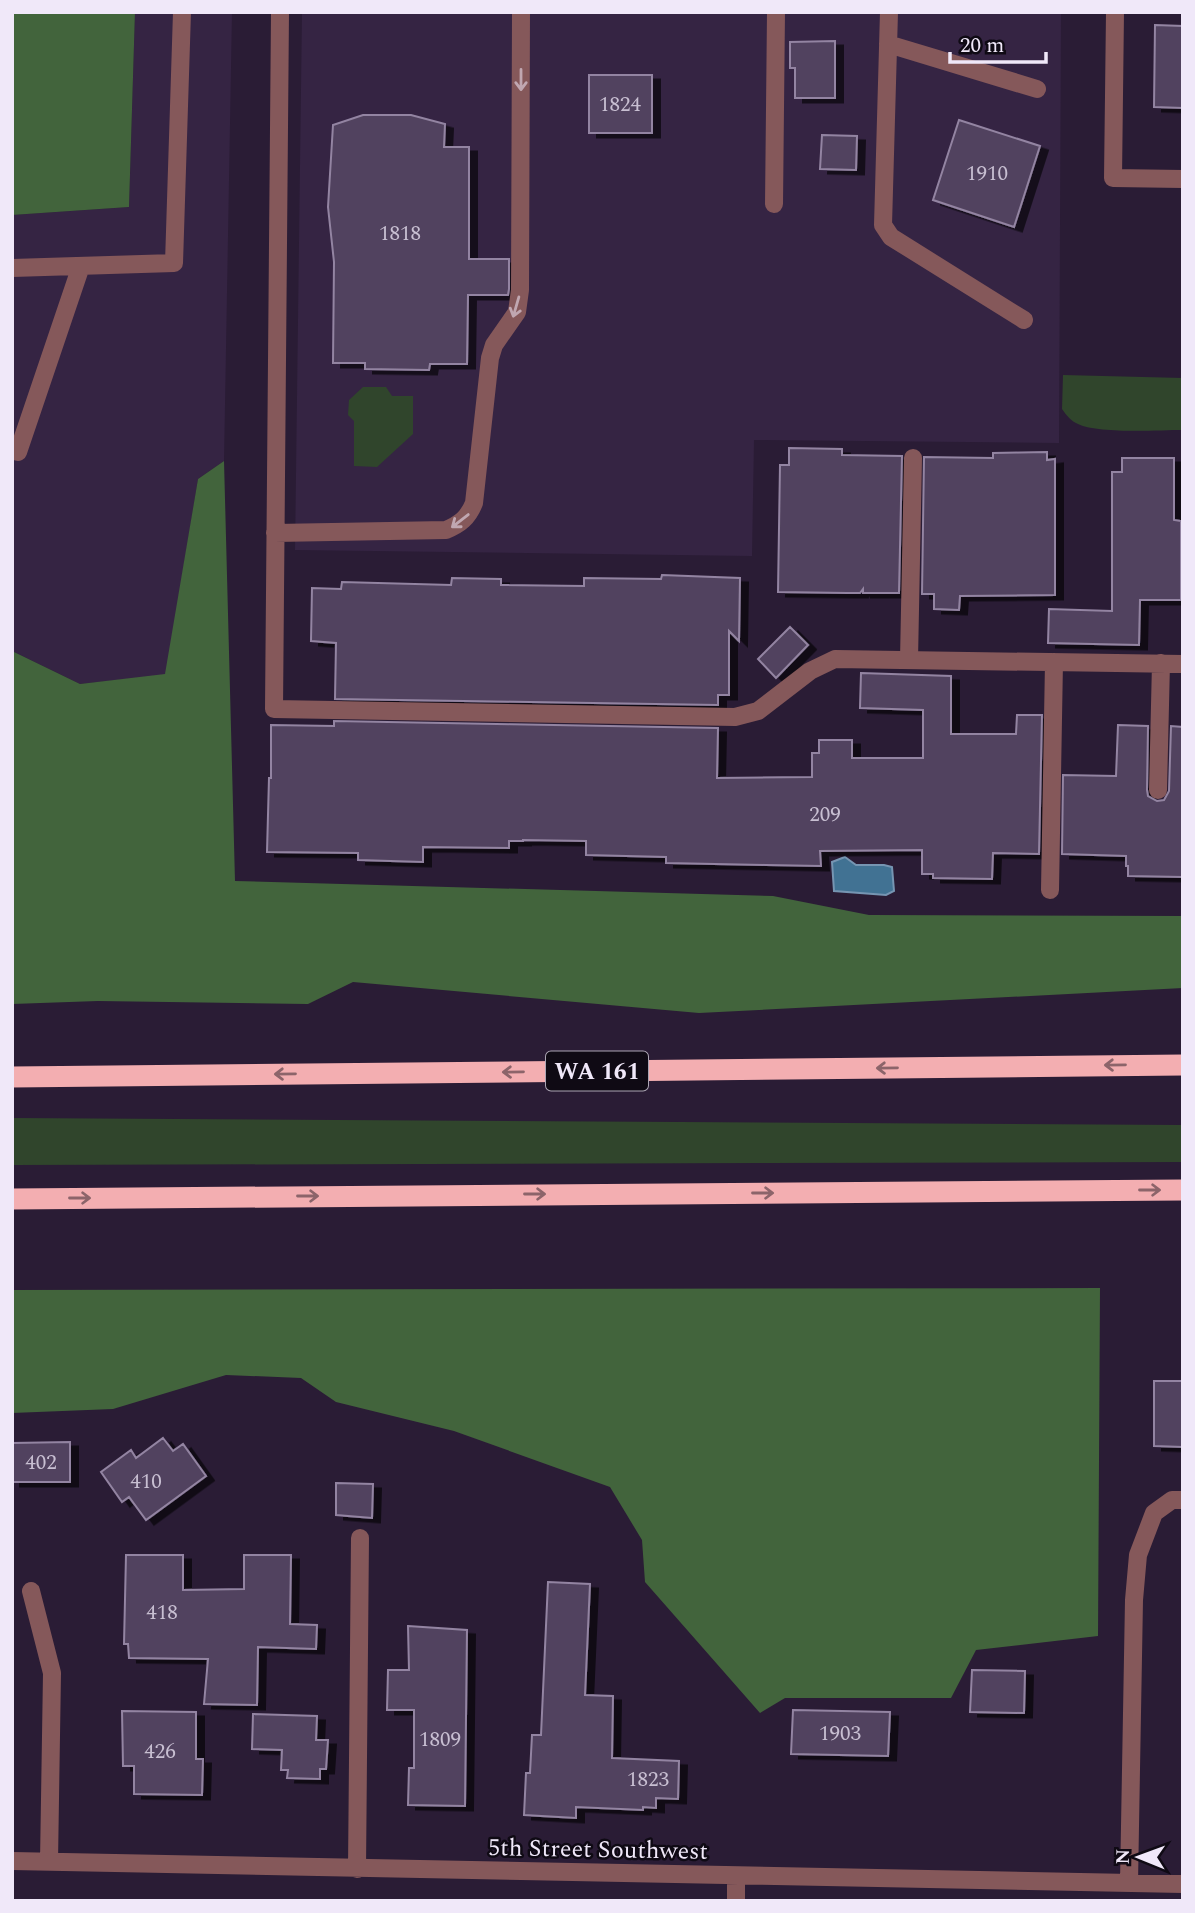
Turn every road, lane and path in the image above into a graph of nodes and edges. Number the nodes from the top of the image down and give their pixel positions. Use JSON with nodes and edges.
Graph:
{"nodes":[{"id":1,"x":182,"y":12,"type":"edge"},
{"id":2,"x":280,"y":12,"type":"edge"},
{"id":3,"x":522,"y":12,"type":"edge"},
{"id":4,"x":776,"y":12,"type":"edge"},
{"id":5,"x":889,"y":12,"type":"edge"},
{"id":6,"x":1115,"y":12,"type":"edge"},
{"id":7,"x":888,"y":44,"type":"junction"},
{"id":8,"x":1037,"y":89,"type":"dead end"},
{"id":9,"x":1183,"y":179,"type":"edge"},
{"id":10,"x":774,"y":204,"type":"dead end"},
{"id":11,"x":80,"y":266,"type":"junction"},
{"id":12,"x":12,"y":268,"type":"edge"},
{"id":13,"x":1024,"y":320,"type":"dead end"},
{"id":14,"x":12,"y":450,"type":"edge"},
{"id":15,"x":913,"y":458,"type":"dead end"},
{"id":16,"x":275,"y":533,"type":"junction"},
{"id":17,"x":909,"y":660,"type":"junction"},
{"id":18,"x":1054,"y":662,"type":"junction"},
{"id":19,"x":1161,"y":663,"type":"junction"},
{"id":20,"x":1183,"y":664,"type":"edge"},
{"id":21,"x":1158,"y":790,"type":"dead end"},
{"id":22,"x":1050,"y":890,"type":"dead end"},
{"id":23,"x":1183,"y":1065,"type":"edge"},
{"id":24,"x":12,"y":1077,"type":"edge"},
{"id":25,"x":1183,"y":1190,"type":"edge"},
{"id":26,"x":12,"y":1199,"type":"edge"},
{"id":27,"x":1183,"y":1500,"type":"edge"},
{"id":28,"x":360,"y":1538,"type":"dead end"},
{"id":29,"x":31,"y":1591,"type":"dead end"},
{"id":30,"x":12,"y":1861,"type":"edge"},
{"id":31,"x":49,"y":1862,"type":"junction"},
{"id":32,"x":357,"y":1869,"type":"junction"},
{"id":33,"x":736,"y":1876,"type":"junction"},
{"id":34,"x":1129,"y":1883,"type":"junction"},
{"id":35,"x":1183,"y":1884,"type":"edge"},
{"id":36,"x":736,"y":1901,"type":"edge"}],
"edges":[{"from":1,"to":11,"type":"street"},
{"from":2,"to":16,"type":"street"},
{"from":3,"to":16,"type":"street","one_way":true},
{"from":4,"to":10,"type":"street"},
{"from":5,"to":7,"type":"street"},
{"from":6,"to":9,"type":"street"},
{"from":7,"to":8,"type":"street"},
{"from":7,"to":13,"type":"street"},
{"from":11,"to":12,"type":"street"},
{"from":11,"to":14,"type":"street"},
{"from":15,"to":17,"type":"street"},
{"from":16,"to":17,"type":"street"},
{"from":17,"to":18,"type":"street"},
{"from":18,"to":19,"type":"street"},
{"from":18,"to":22,"type":"street"},
{"from":19,"to":20,"type":"street"},
{"from":19,"to":21,"type":"street"},
{"from":23,"to":24,"type":"highway","number":"WA 161","one_way":true},
{"from":26,"to":25,"type":"highway","one_way":true},
{"from":27,"to":34,"type":"street"},
{"from":28,"to":32,"type":"street"},
{"from":29,"to":31,"type":"street"},
{"from":30,"to":31,"type":"street","name":"5th Street Southwest"},
{"from":31,"to":32,"type":"street","name":"5th Street Southwest"},
{"from":32,"to":33,"type":"street","name":"5th Street Southwest"},
{"from":33,"to":34,"type":"street","name":"5th Street Southwest"},
{"from":33,"to":36,"type":"street"},
{"from":34,"to":35,"type":"street","name":"5th Street Southwest"}]}
